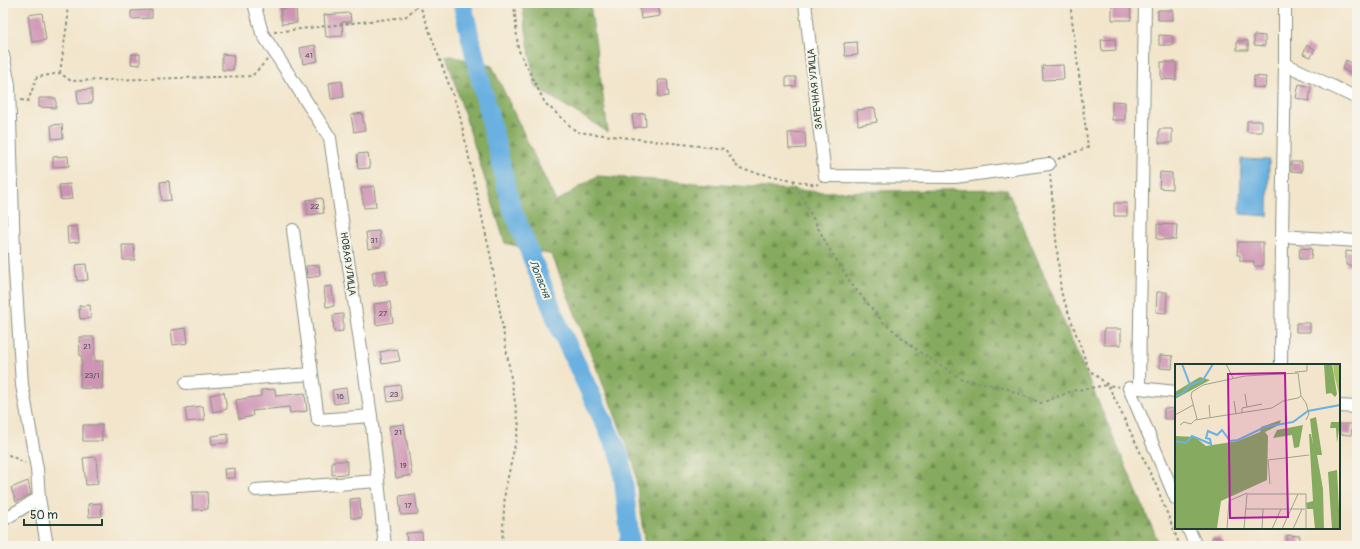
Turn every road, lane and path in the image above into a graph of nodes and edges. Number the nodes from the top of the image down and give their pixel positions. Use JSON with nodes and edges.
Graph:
{"nodes":[{"id":1,"x":66,"y":3,"type":"edge"},
{"id":2,"x":254,"y":3,"type":"edge"},
{"id":3,"x":514,"y":3,"type":"edge"},
{"id":4,"x":561,"y":3,"type":"edge"},
{"id":5,"x":572,"y":3,"type":"edge"},
{"id":6,"x":805,"y":3,"type":"edge"},
{"id":7,"x":1070,"y":3,"type":"edge"},
{"id":8,"x":1145,"y":3,"type":"edge"},
{"id":9,"x":1285,"y":3,"type":"edge"},
{"id":10,"x":420,"y":4,"type":"edge"},
{"id":11,"x":262,"y":33,"type":"junction"},
{"id":12,"x":275,"y":52,"type":"junction"},
{"id":13,"x":3,"y":55,"type":"edge"},
{"id":14,"x":1285,"y":64,"type":"junction"},
{"id":15,"x":60,"y":73,"type":"junction"},
{"id":16,"x":6,"y":84,"type":"edge"},
{"id":17,"x":9,"y":98,"type":"junction"},
{"id":18,"x":1357,"y":98,"type":"edge"},
{"id":19,"x":1049,"y":164,"type":"junction"},
{"id":20,"x":825,"y":176,"type":"junction"},
{"id":21,"x":793,"y":180,"type":"junction"},
{"id":22,"x":293,"y":230,"type":"dead end"},
{"id":23,"x":1282,"y":236,"type":"junction"},
{"id":24,"x":1357,"y":241,"type":"edge"},
{"id":25,"x":1281,"y":364,"type":"edge"},
{"id":26,"x":312,"y":374,"type":"junction"},
{"id":27,"x":186,"y":383,"type":"dead end"},
{"id":28,"x":1108,"y":385,"type":"junction"},
{"id":29,"x":1134,"y":388,"type":"junction"},
{"id":30,"x":1175,"y":392,"type":"edge"},
{"id":31,"x":1340,"y":406,"type":"edge"},
{"id":32,"x":1357,"y":407,"type":"edge"},
{"id":33,"x":371,"y":416,"type":"junction"},
{"id":34,"x":3,"y":452,"type":"edge"},
{"id":35,"x":37,"y":469,"type":"junction"},
{"id":36,"x":378,"y":481,"type":"junction"},
{"id":37,"x":256,"y":490,"type":"dead end"},
{"id":38,"x":1175,"y":496,"type":"edge"},
{"id":39,"x":39,"y":498,"type":"junction"},
{"id":40,"x":3,"y":520,"type":"edge"},
{"id":41,"x":1188,"y":529,"type":"edge"},
{"id":42,"x":47,"y":546,"type":"edge"},
{"id":43,"x":385,"y":546,"type":"edge"},
{"id":44,"x":502,"y":546,"type":"edge"},
{"id":45,"x":1180,"y":546,"type":"edge"},
{"id":46,"x":1196,"y":546,"type":"edge"}],
"edges":[{"from":1,"to":15,"type":"path"},
{"from":2,"to":11,"type":"street","name":"НОВАЯ УЛИЦА"},
{"from":3,"to":21,"type":"path"},
{"from":4,"to":5,"type":"path"},
{"from":6,"to":20,"type":"street","name":"ЗАРЕЧНАЯ УЛИЦА"},
{"from":7,"to":19,"type":"path"},
{"from":8,"to":29,"type":"street"},
{"from":9,"to":14,"type":"street"},
{"from":10,"to":11,"type":"path"},
{"from":10,"to":44,"type":"path"},
{"from":11,"to":12,"type":"street","name":"НОВАЯ УЛИЦА"},
{"from":12,"to":15,"type":"path"},
{"from":12,"to":33,"type":"street","name":"НОВАЯ УЛИЦА"},
{"from":13,"to":16,"type":"street"},
{"from":14,"to":18,"type":"street"},
{"from":14,"to":23,"type":"street"},
{"from":15,"to":17,"type":"path"},
{"from":16,"to":17,"type":"street"},
{"from":17,"to":35,"type":"street"},
{"from":19,"to":20,"type":"street"},
{"from":19,"to":28,"type":"path"},
{"from":20,"to":21,"type":"path"},
{"from":21,"to":28,"type":"path"},
{"from":22,"to":26,"type":"street"},
{"from":23,"to":24,"type":"street"},
{"from":23,"to":25,"type":"street"},
{"from":26,"to":27,"type":"street"},
{"from":26,"to":33,"type":"street"},
{"from":28,"to":29,"type":"path"},
{"from":28,"to":45,"type":"path"},
{"from":29,"to":30,"type":"street"},
{"from":29,"to":38,"type":"street"},
{"from":31,"to":32,"type":"street"},
{"from":33,"to":36,"type":"street","name":"НОВАЯ УЛИЦА"},
{"from":34,"to":35,"type":"path"},
{"from":35,"to":39,"type":"street"},
{"from":36,"to":37,"type":"street"},
{"from":36,"to":43,"type":"street","name":"НОВАЯ УЛИЦА"},
{"from":39,"to":40,"type":"street"},
{"from":39,"to":42,"type":"street"},
{"from":41,"to":46,"type":"street"}]}
